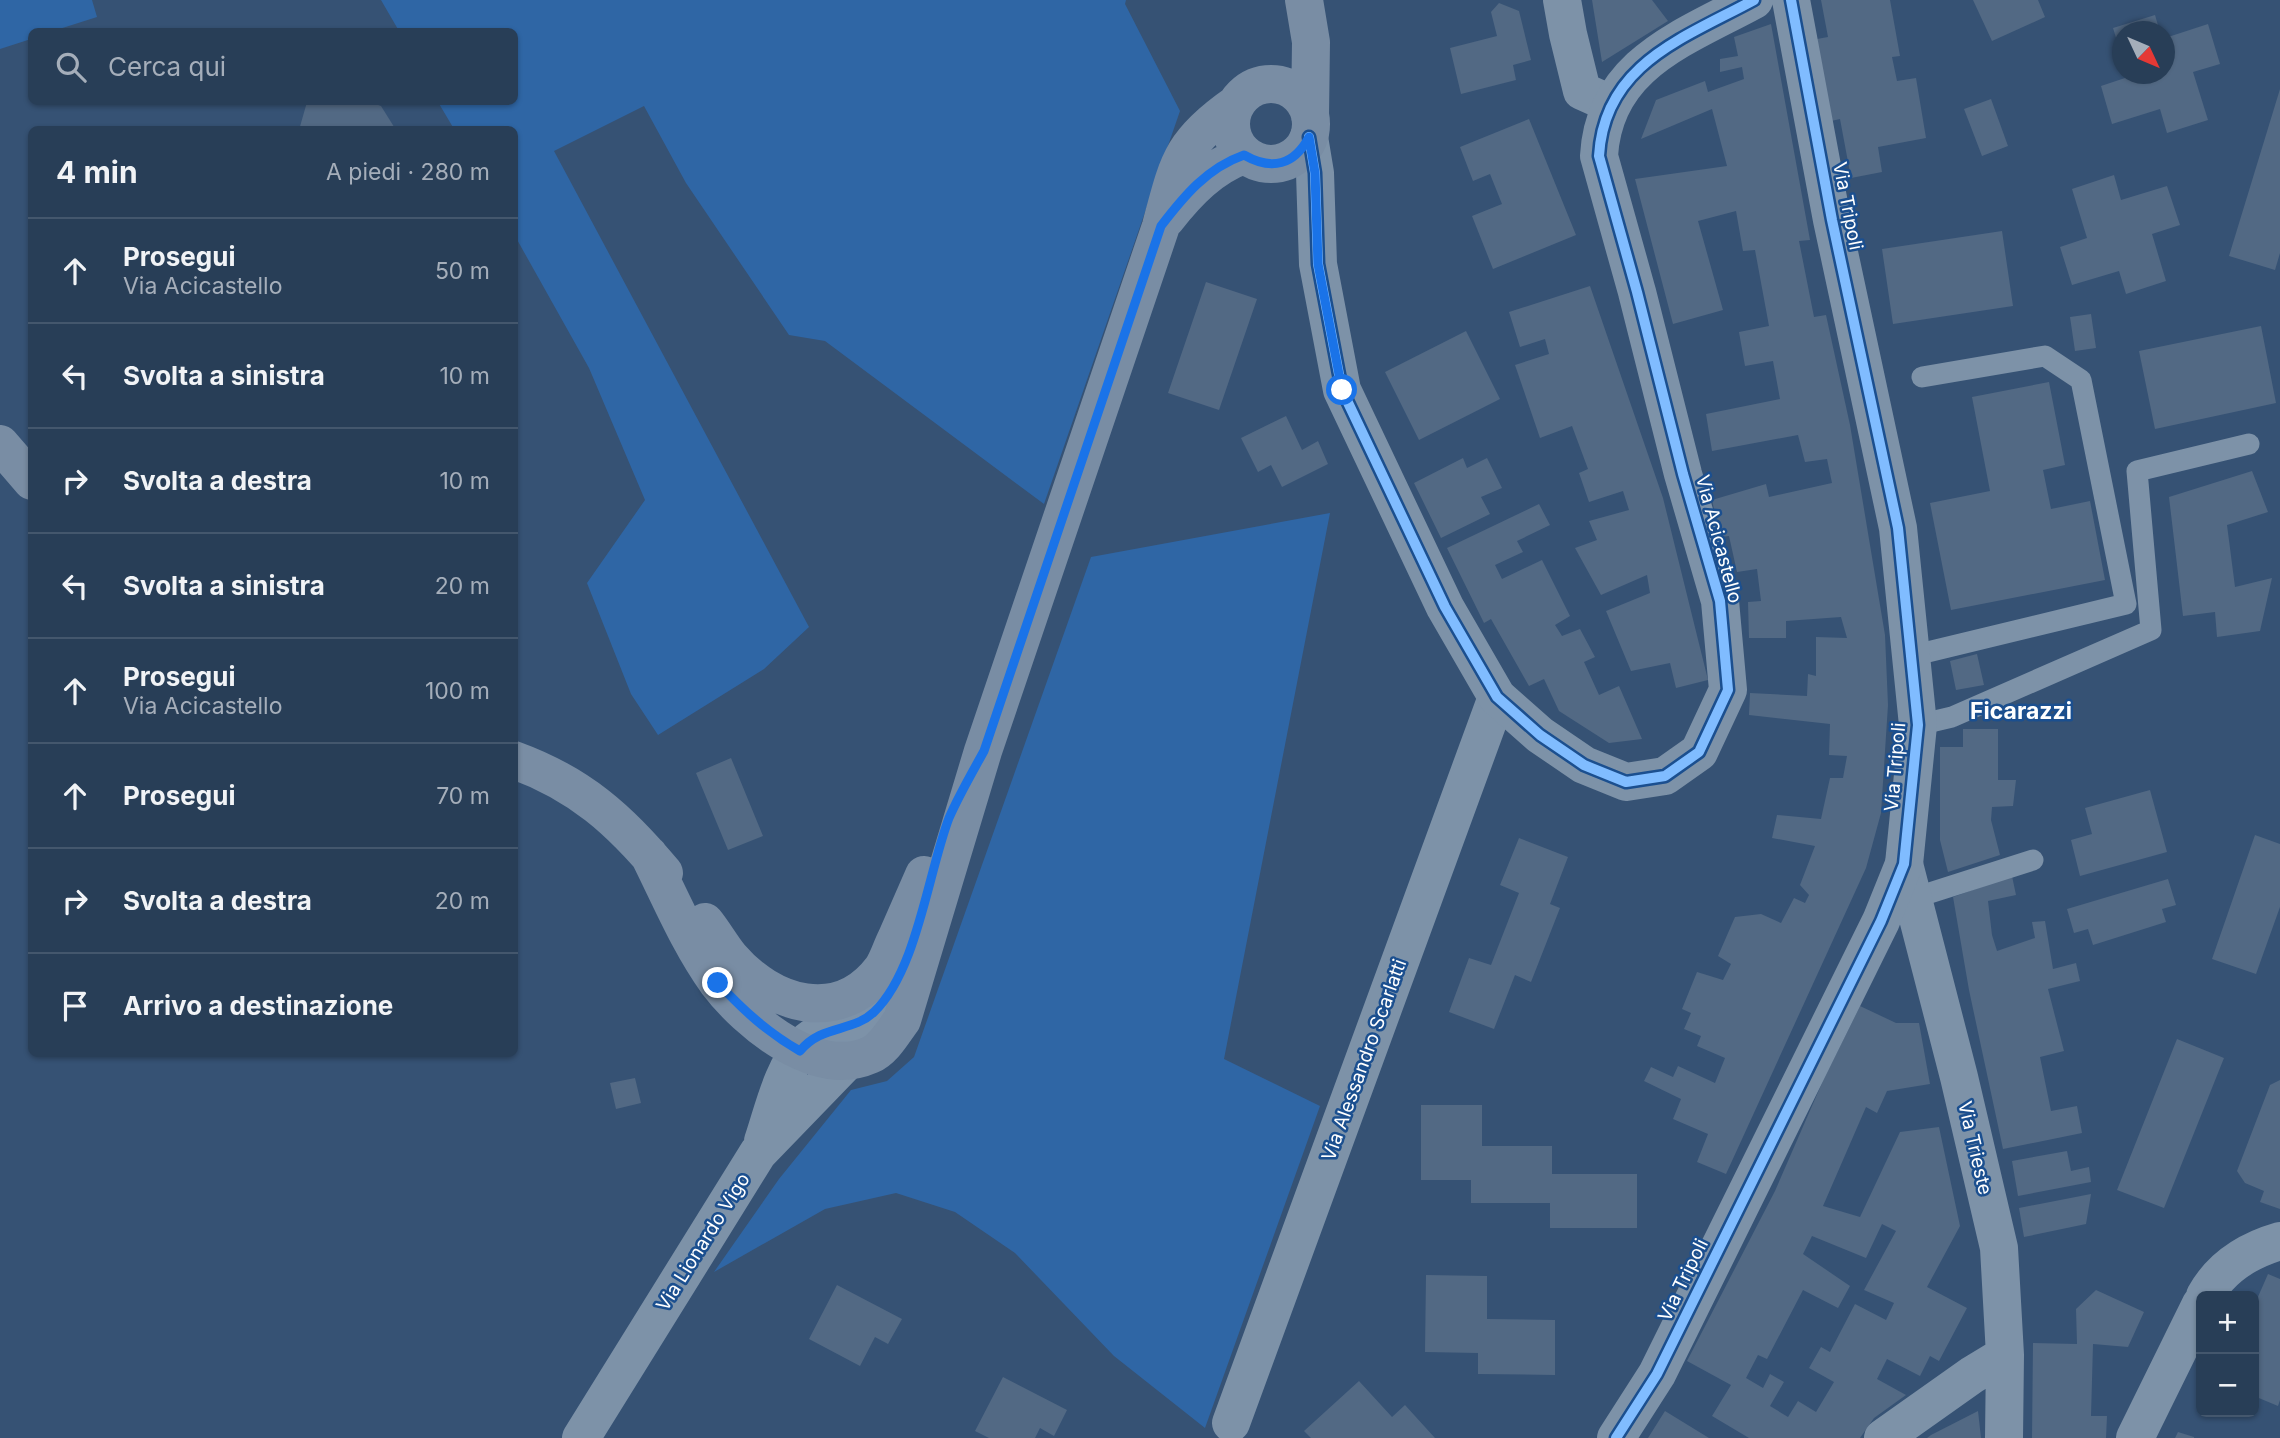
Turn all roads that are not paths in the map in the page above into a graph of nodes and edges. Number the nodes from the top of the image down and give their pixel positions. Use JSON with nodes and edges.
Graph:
{"nodes":[{"id":1,"x":1293,"y":0,"type":"edge"},
{"id":2,"x":1304,"y":0,"type":"edge"},
{"id":3,"x":1562,"y":0,"type":"edge"},
{"id":4,"x":1754,"y":0,"type":"edge"},
{"id":5,"x":1791,"y":0,"type":"edge"},
{"id":6,"x":1251,"y":94,"type":"junction"},
{"id":7,"x":1611,"y":104,"type":"junction"},
{"id":8,"x":1309,"y":126,"type":"junction"},
{"id":9,"x":1244,"y":155,"type":"junction"},
{"id":10,"x":1161,"y":226,"type":"junction"},
{"id":11,"x":1922,"y":377,"type":"dead end"},
{"id":12,"x":0,"y":444,"type":"edge"},
{"id":13,"x":2249,"y":444,"type":"dead end"},
{"id":14,"x":28,"y":476,"type":"edge"},
{"id":15,"x":1911,"y":656,"type":"junction"},
{"id":16,"x":1497,"y":697,"type":"junction"},
{"id":17,"x":1918,"y":725,"type":"junction"},
{"id":18,"x":984,"y":751,"type":"junction"},
{"id":19,"x":518,"y":762,"type":"edge"},
{"id":20,"x":950,"y":818,"type":"junction"},
{"id":21,"x":649,"y":855,"type":"junction"},
{"id":22,"x":2033,"y":860,"type":"dead end"},
{"id":23,"x":1909,"y":881,"type":"junction"},
{"id":24,"x":800,"y":1051,"type":"junction"},
{"id":25,"x":846,"y":1062,"type":"junction"},
{"id":26,"x":758,"y":1153,"type":"junction"},
{"id":27,"x":2280,"y":1241,"type":"edge"},
{"id":28,"x":2209,"y":1291,"type":"edge"},
{"id":29,"x":2196,"y":1314,"type":"edge"},
{"id":30,"x":2005,"y":1355,"type":"junction"},
{"id":31,"x":1231,"y":1423,"type":"dead end"},
{"id":32,"x":581,"y":1438,"type":"edge"},
{"id":33,"x":1616,"y":1438,"type":"edge"},
{"id":34,"x":1883,"y":1438,"type":"edge"},
{"id":35,"x":2004,"y":1438,"type":"edge"},
{"id":36,"x":2135,"y":1438,"type":"edge"}],
"edges":[{"from":1,"to":6,"type":"main road"},
{"from":2,"to":8,"type":"main road"},
{"from":3,"to":7,"type":"street"},
{"from":4,"to":7,"type":"street","name":"Via Acicastello"},
{"from":5,"to":15,"type":"street","name":"Via Tripoli"},
{"from":6,"to":8,"type":"main road"},
{"from":6,"to":9,"type":"main road"},
{"from":6,"to":10,"type":"main road"},
{"from":7,"to":16,"type":"street","name":"Via Acicastello"},
{"from":8,"to":9,"type":"main road"},
{"from":8,"to":16,"type":"street","name":"Via Acicastello"},
{"from":9,"to":10,"type":"main road"},
{"from":10,"to":18,"type":"main road"},
{"from":11,"to":15,"type":"lane"},
{"from":12,"to":14,"type":"main road"},
{"from":13,"to":17,"type":"lane"},
{"from":15,"to":17,"type":"street","name":"Via Tripoli"},
{"from":16,"to":31,"type":"street","name":"Via Alessandro Scarlatti"},
{"from":17,"to":23,"type":"street","name":"Via Tripoli"},
{"from":18,"to":20,"type":"main road"},
{"from":18,"to":25,"type":"main road"},
{"from":19,"to":21,"type":"main road"},
{"from":20,"to":21,"type":"main road"},
{"from":20,"to":24,"type":"street"},
{"from":21,"to":24,"type":"main road"},
{"from":22,"to":23,"type":"lane"},
{"from":23,"to":30,"type":"street","name":"Via Trieste"},
{"from":23,"to":33,"type":"street","name":"Via Tripoli"},
{"from":24,"to":25,"type":"main road"},
{"from":24,"to":26,"type":"street"},
{"from":25,"to":26,"type":"street","name":"Via Lionardo Vigo"},
{"from":26,"to":32,"type":"street","name":"Via Lionardo Vigo"},
{"from":27,"to":28,"type":"street"},
{"from":29,"to":36,"type":"street"},
{"from":30,"to":34,"type":"street"},
{"from":30,"to":35,"type":"street","name":"Via Trieste"}]}
